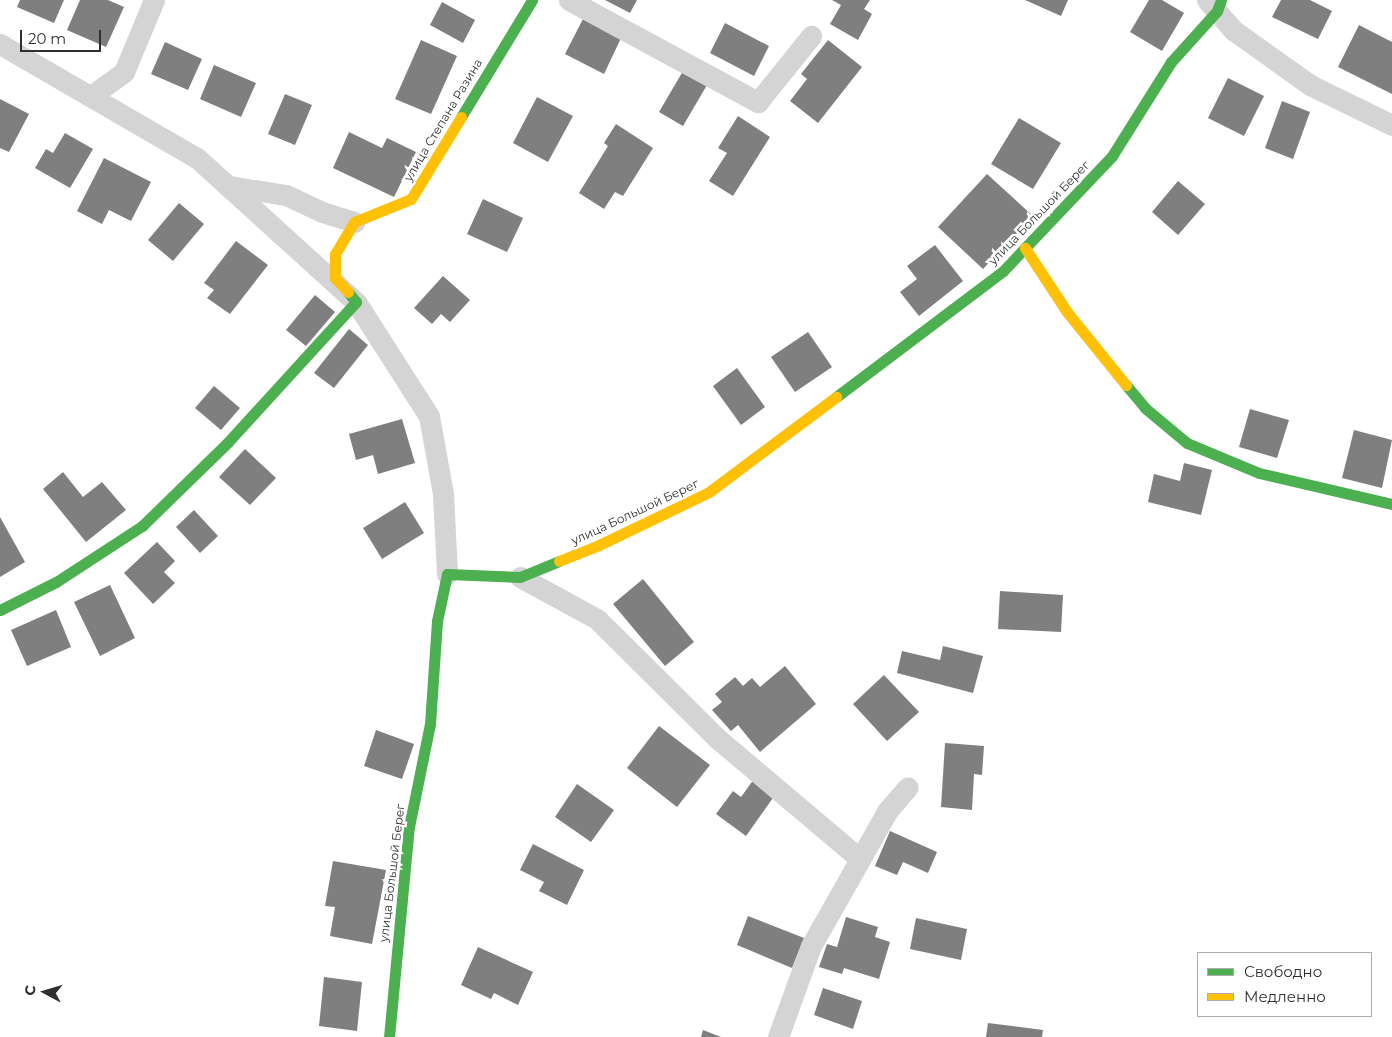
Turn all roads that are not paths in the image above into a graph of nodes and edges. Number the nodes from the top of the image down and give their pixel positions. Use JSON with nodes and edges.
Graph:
{"nodes":[{"id":1,"x":154,"y":0,"type":"edge"},
{"id":2,"x":532,"y":0,"type":"edge"},
{"id":3,"x":569,"y":0,"type":"edge"},
{"id":4,"x":1215,"y":4,"type":"edge"},
{"id":5,"x":811,"y":36,"type":"dead end"},
{"id":6,"x":0,"y":44,"type":"edge"},
{"id":7,"x":91,"y":96,"type":"junction"},
{"id":8,"x":1392,"y":126,"type":"edge"},
{"id":9,"x":228,"y":186,"type":"junction"},
{"id":10,"x":354,"y":222,"type":"junction"},
{"id":11,"x":1025,"y":248,"type":"junction"},
{"id":12,"x":356,"y":302,"type":"junction"},
{"id":13,"x":1392,"y":504,"type":"edge"},
{"id":14,"x":447,"y":574,"type":"junction"},
{"id":15,"x":520,"y":577,"type":"junction"},
{"id":16,"x":0,"y":610,"type":"edge"},
{"id":17,"x":908,"y":788,"type":"dead end"},
{"id":18,"x":860,"y":859,"type":"junction"},
{"id":19,"x":389,"y":1037,"type":"edge"},
{"id":20,"x":778,"y":1037,"type":"edge"}],
"edges":[{"from":1,"to":7,"type":"street"},
{"from":2,"to":10,"type":"street","name":"улица Степана Разина"},
{"from":3,"to":5,"type":"street"},
{"from":4,"to":8,"type":"street"},
{"from":4,"to":11,"type":"street","name":"улица Большой Берег"},
{"from":6,"to":7,"type":"street"},
{"from":7,"to":9,"type":"street"},
{"from":9,"to":10,"type":"street"},
{"from":9,"to":12,"type":"street"},
{"from":10,"to":12,"type":"street"},
{"from":11,"to":13,"type":"street"},
{"from":11,"to":15,"type":"street","name":"улица Большой Берег"},
{"from":12,"to":14,"type":"street"},
{"from":12,"to":16,"type":"street"},
{"from":14,"to":15,"type":"street","name":"улица Большой Берег"},
{"from":14,"to":19,"type":"street","name":"улица Большой Берег"},
{"from":15,"to":18,"type":"street"},
{"from":17,"to":18,"type":"street"},
{"from":18,"to":20,"type":"street"}]}
